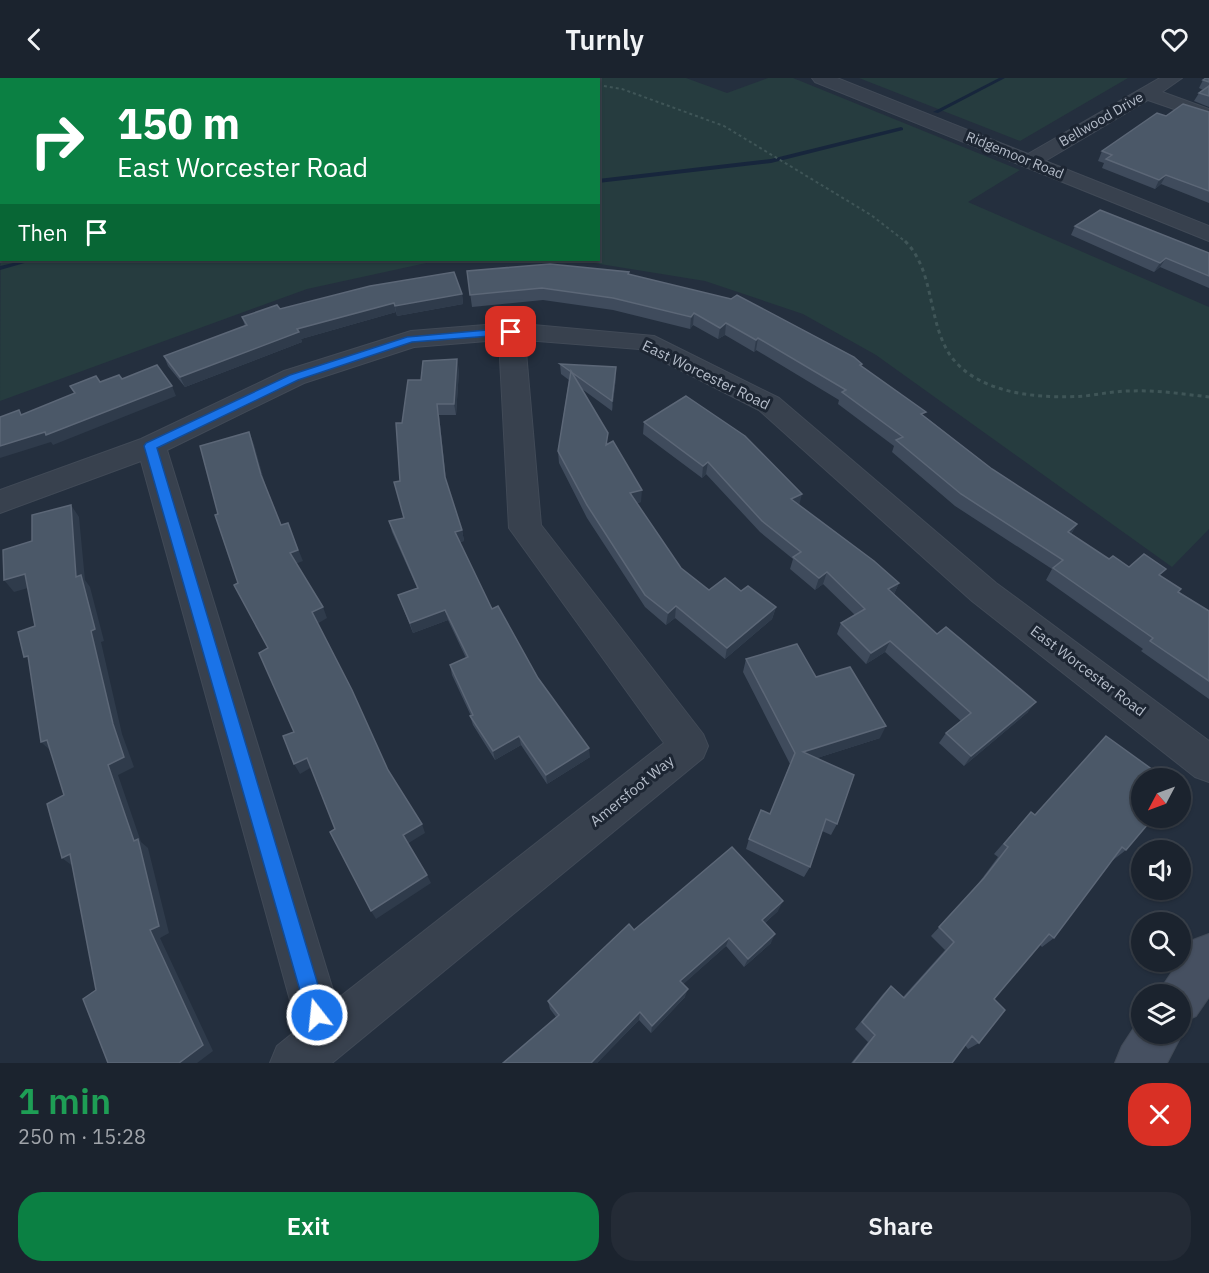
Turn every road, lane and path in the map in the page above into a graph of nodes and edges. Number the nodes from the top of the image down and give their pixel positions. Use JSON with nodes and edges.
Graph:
{"nodes":[{"id":1,"x":821,"y":78,"type":"edge"},
{"id":2,"x":1173,"y":78,"type":"edge"},
{"id":3,"x":600,"y":85,"type":"edge"},
{"id":4,"x":1146,"y":93,"type":"junction"},
{"id":5,"x":1209,"y":115,"type":"edge"},
{"id":6,"x":1030,"y":161,"type":"junction"},
{"id":7,"x":1209,"y":234,"type":"edge"},
{"id":8,"x":511,"y":332,"type":"junction"},
{"id":9,"x":1209,"y":397,"type":"edge"},
{"id":10,"x":150,"y":446,"type":"junction"},
{"id":11,"x":0,"y":502,"type":"edge"},
{"id":12,"x":1209,"y":764,"type":"edge"},
{"id":13,"x":1209,"y":957,"type":"edge"},
{"id":14,"x":1191,"y":984,"type":"edge"},
{"id":15,"x":324,"y":1037,"type":"junction"},
{"id":16,"x":1151,"y":1044,"type":"edge"},
{"id":17,"x":294,"y":1063,"type":"edge"},
{"id":18,"x":1139,"y":1063,"type":"edge"}],
"edges":[{"from":1,"to":6,"type":"street","name":"Ridgemoor Road"},
{"from":2,"to":4,"type":"street","name":"Bellwood Drive"},
{"from":3,"to":9,"type":"path"},
{"from":4,"to":5,"type":"street"},
{"from":4,"to":6,"type":"street","name":"Bellwood Drive"},
{"from":6,"to":7,"type":"street","name":"Ridgemoor Road"},
{"from":8,"to":10,"type":"street","name":"East Worcester Road"},
{"from":8,"to":12,"type":"street","name":"East Worcester Road"},
{"from":8,"to":15,"type":"street","name":"Amersfoot Way"},
{"from":10,"to":11,"type":"street","name":"East Worcester Road"},
{"from":10,"to":15,"type":"street"},
{"from":13,"to":14,"type":"main road"},
{"from":15,"to":17,"type":"street","name":"Amersfoot Way"},
{"from":16,"to":18,"type":"main road"}]}
